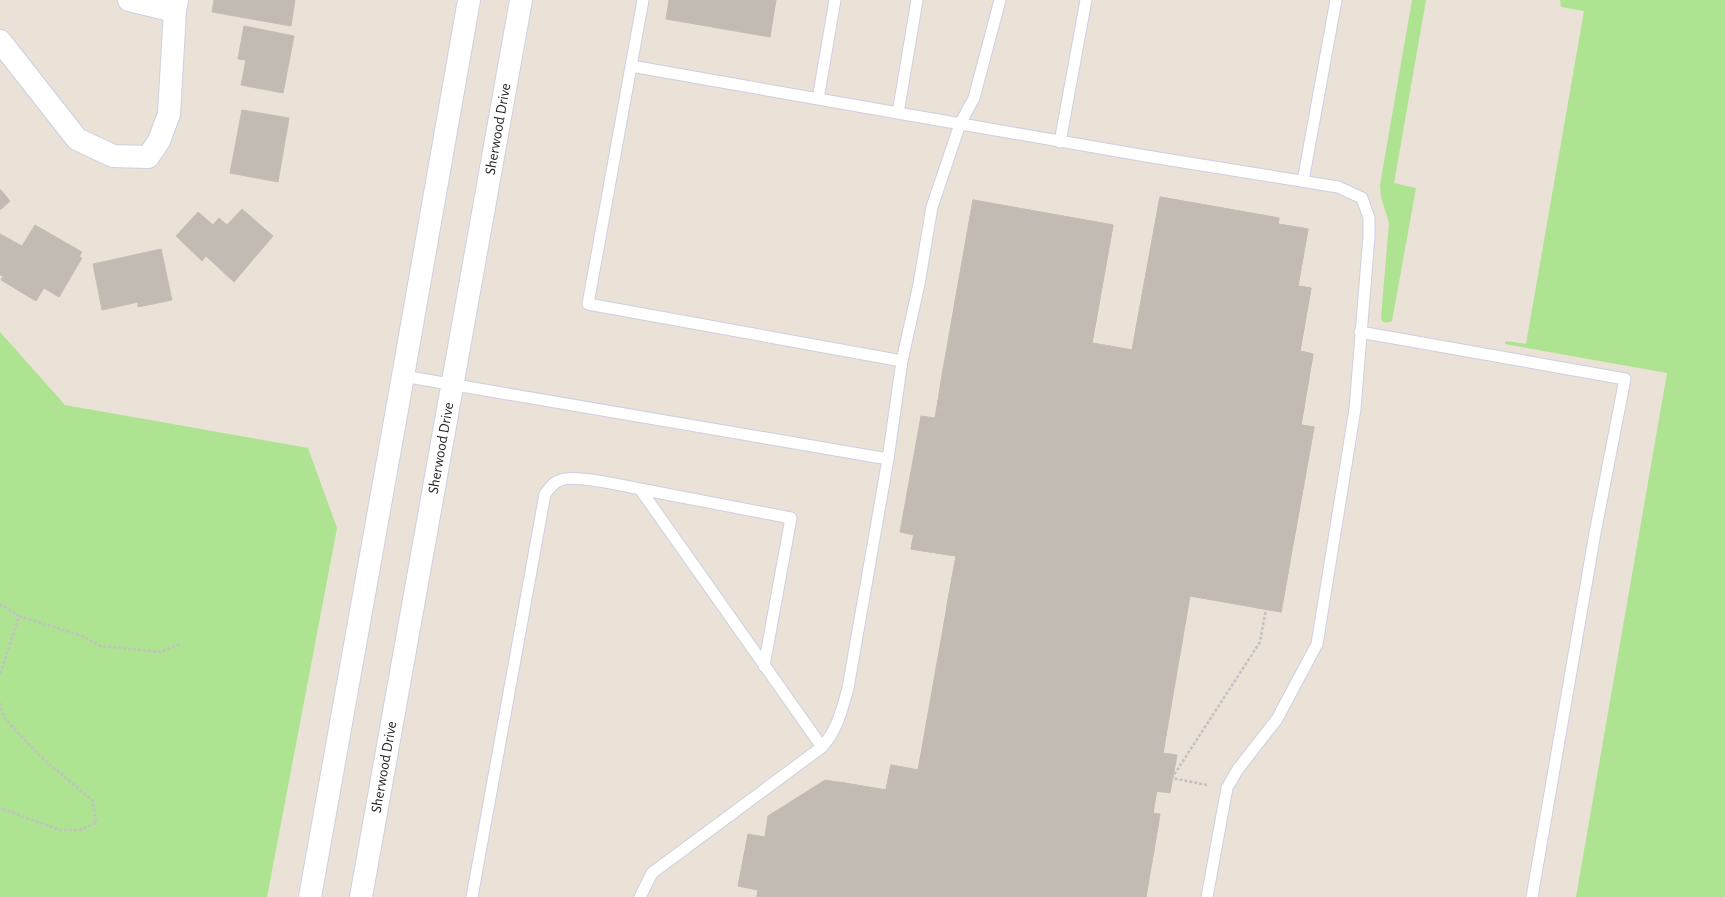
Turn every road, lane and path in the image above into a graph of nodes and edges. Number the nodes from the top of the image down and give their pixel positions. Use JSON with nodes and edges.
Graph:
{"nodes":[{"id":1,"x":129,"y":0,"type":"edge"},
{"id":2,"x":469,"y":0,"type":"edge"},
{"id":3,"x":521,"y":0,"type":"edge"},
{"id":4,"x":643,"y":0,"type":"edge"},
{"id":5,"x":835,"y":0,"type":"edge"},
{"id":6,"x":918,"y":0,"type":"edge"},
{"id":7,"x":1000,"y":0,"type":"edge"},
{"id":8,"x":1086,"y":0,"type":"edge"},
{"id":9,"x":1336,"y":0,"type":"edge"},
{"id":10,"x":176,"y":6,"type":"edge"},
{"id":11,"x":0,"y":41,"type":"edge"},
{"id":12,"x":631,"y":66,"type":"junction"},
{"id":13,"x":818,"y":99,"type":"junction"},
{"id":14,"x":898,"y":113,"type":"junction"},
{"id":15,"x":960,"y":124,"type":"junction"},
{"id":16,"x":1060,"y":142,"type":"junction"},
{"id":17,"x":1303,"y":181,"type":"junction"},
{"id":18,"x":1360,"y":332,"type":"junction"},
{"id":19,"x":902,"y":361,"type":"junction"},
{"id":20,"x":404,"y":376,"type":"junction"},
{"id":21,"x":452,"y":385,"type":"junction"},
{"id":22,"x":888,"y":459,"type":"junction"},
{"id":23,"x":640,"y":489,"type":"junction"},
{"id":24,"x":0,"y":604,"type":"edge"},
{"id":25,"x":1266,"y":609,"type":"dead end"},
{"id":26,"x":19,"y":616,"type":"junction"},
{"id":27,"x":180,"y":644,"type":"dead end"},
{"id":28,"x":764,"y":666,"type":"junction"},
{"id":29,"x":0,"y":674,"type":"edge"},
{"id":30,"x":0,"y":703,"type":"edge"},
{"id":31,"x":822,"y":747,"type":"junction"},
{"id":32,"x":1227,"y":788,"type":"junction"},
{"id":33,"x":0,"y":808,"type":"edge"},
{"id":34,"x":310,"y":897,"type":"edge"},
{"id":35,"x":361,"y":897,"type":"edge"},
{"id":36,"x":472,"y":897,"type":"edge"},
{"id":37,"x":640,"y":897,"type":"edge"},
{"id":38,"x":1207,"y":897,"type":"edge"},
{"id":39,"x":1532,"y":897,"type":"edge"}],
"edges":[{"from":1,"to":10,"type":"main road"},
{"from":2,"to":20,"type":"main road"},
{"from":3,"to":21,"type":"main road","name":"Sherwood Drive"},
{"from":4,"to":12,"type":"lane"},
{"from":5,"to":13,"type":"lane"},
{"from":6,"to":14,"type":"lane"},
{"from":7,"to":15,"type":"lane"},
{"from":8,"to":16,"type":"lane"},
{"from":9,"to":17,"type":"lane"},
{"from":10,"to":11,"type":"main road"},
{"from":12,"to":13,"type":"lane"},
{"from":12,"to":19,"type":"lane"},
{"from":13,"to":14,"type":"lane"},
{"from":14,"to":15,"type":"lane"},
{"from":15,"to":16,"type":"lane"},
{"from":15,"to":19,"type":"lane"},
{"from":16,"to":17,"type":"lane"},
{"from":17,"to":18,"type":"lane"},
{"from":18,"to":32,"type":"lane"},
{"from":18,"to":39,"type":"lane"},
{"from":19,"to":22,"type":"lane"},
{"from":20,"to":21,"type":"lane"},
{"from":20,"to":34,"type":"main road"},
{"from":21,"to":22,"type":"lane"},
{"from":21,"to":35,"type":"main road","name":"Sherwood Drive"},
{"from":22,"to":31,"type":"lane"},
{"from":23,"to":28,"type":"lane"},
{"from":23,"to":28,"type":"lane"},
{"from":23,"to":36,"type":"lane"},
{"from":24,"to":26,"type":"path"},
{"from":25,"to":32,"type":"path"},
{"from":26,"to":27,"type":"path"},
{"from":26,"to":29,"type":"path"},
{"from":28,"to":31,"type":"lane"},
{"from":30,"to":33,"type":"path"},
{"from":31,"to":37,"type":"lane"},
{"from":32,"to":38,"type":"lane"}]}
